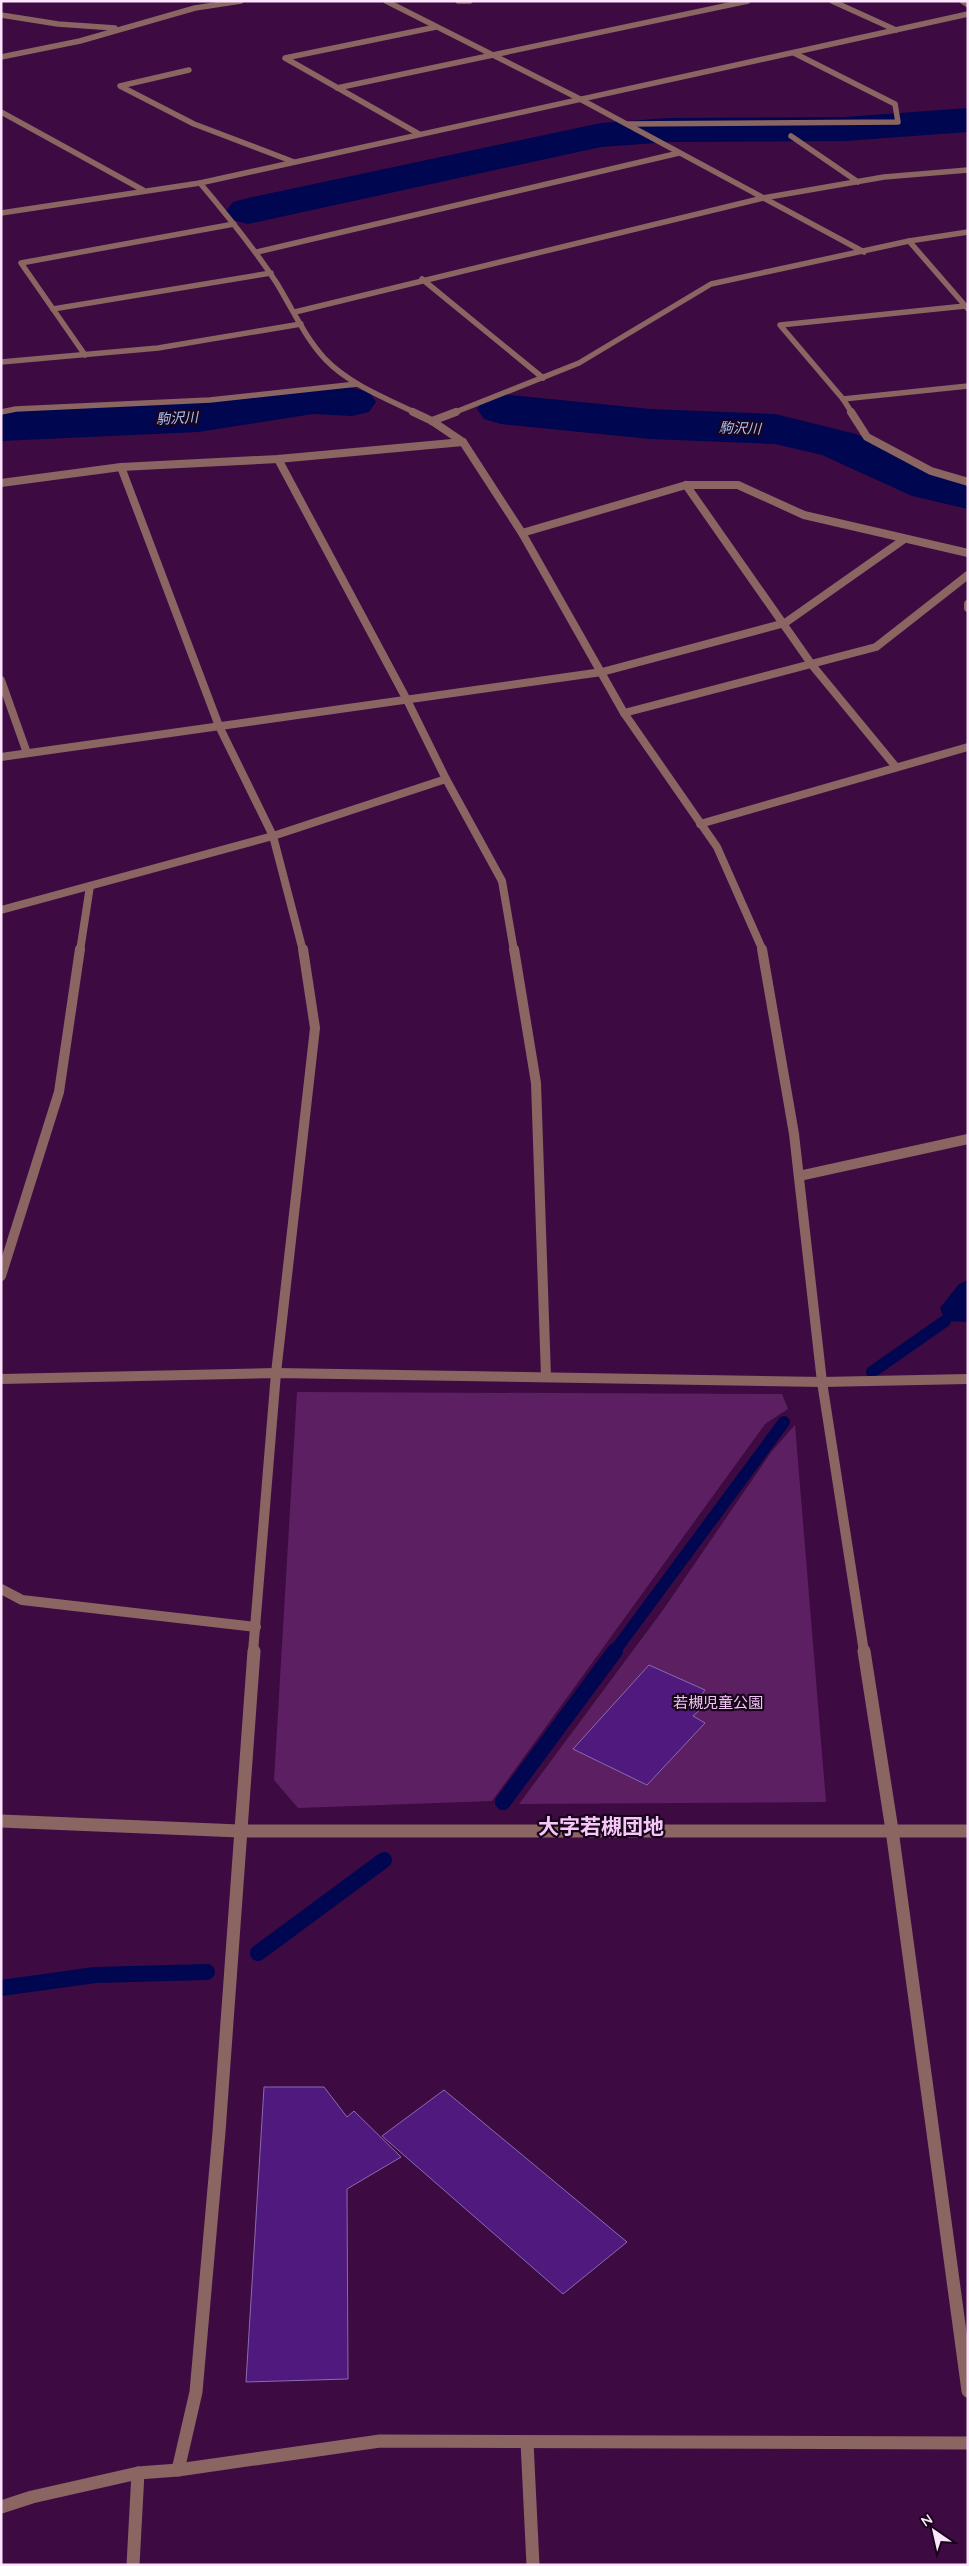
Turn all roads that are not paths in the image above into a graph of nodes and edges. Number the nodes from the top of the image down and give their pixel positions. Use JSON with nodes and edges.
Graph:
{"nodes":[{"id":1,"x":240,"y":1,"type":"edge"},
{"id":2,"x":386,"y":1,"type":"edge"},
{"id":3,"x":458,"y":1,"type":"edge"},
{"id":4,"x":470,"y":1,"type":"edge"},
{"id":5,"x":748,"y":1,"type":"edge"},
{"id":6,"x":832,"y":1,"type":"edge"},
{"id":7,"x":962,"y":1,"type":"edge"},
{"id":8,"x":189,"y":4,"type":"dead end"},
{"id":9,"x":968,"y":5,"type":"edge"},
{"id":10,"x":195,"y":8,"type":"junction"},
{"id":11,"x":968,"y":14,"type":"edge"},
{"id":12,"x":1,"y":15,"type":"edge"},
{"id":13,"x":436,"y":27,"type":"junction"},
{"id":14,"x":121,"y":28,"type":"junction"},
{"id":15,"x":896,"y":30,"type":"junction"},
{"id":16,"x":794,"y":53,"type":"junction"},
{"id":17,"x":494,"y":54,"type":"junction"},
{"id":18,"x":1,"y":57,"type":"edge"},
{"id":19,"x":189,"y":70,"type":"dead end"},
{"id":20,"x":338,"y":88,"type":"junction"},
{"id":21,"x":580,"y":100,"type":"junction"},
{"id":22,"x":1,"y":112,"type":"edge"},
{"id":23,"x":626,"y":124,"type":"junction"},
{"id":24,"x":418,"y":134,"type":"junction"},
{"id":25,"x":791,"y":136,"type":"dead end"},
{"id":26,"x":679,"y":153,"type":"junction"},
{"id":27,"x":294,"y":162,"type":"junction"},
{"id":28,"x":968,"y":170,"type":"edge"},
{"id":29,"x":858,"y":182,"type":"junction"},
{"id":30,"x":200,"y":183,"type":"junction"},
{"id":31,"x":143,"y":190,"type":"junction"},
{"id":32,"x":762,"y":198,"type":"junction"},
{"id":33,"x":1,"y":204,"type":"edge"},
{"id":34,"x":13,"y":211,"type":"junction"},
{"id":35,"x":1,"y":213,"type":"edge"},
{"id":36,"x":234,"y":224,"type":"junction"},
{"id":37,"x":968,"y":232,"type":"edge"},
{"id":38,"x":910,"y":242,"type":"junction"},
{"id":39,"x":257,"y":252,"type":"junction"},
{"id":40,"x":864,"y":252,"type":"junction"},
{"id":41,"x":271,"y":273,"type":"junction"},
{"id":42,"x":422,"y":279,"type":"junction"},
{"id":43,"x":966,"y":307,"type":"edge"},
{"id":44,"x":53,"y":309,"type":"junction"},
{"id":45,"x":295,"y":312,"type":"junction"},
{"id":46,"x":301,"y":324,"type":"junction"},
{"id":47,"x":85,"y":355,"type":"junction"},
{"id":48,"x":1,"y":362,"type":"edge"},
{"id":49,"x":543,"y":378,"type":"junction"},
{"id":50,"x":357,"y":384,"type":"junction"},
{"id":51,"x":968,"y":386,"type":"edge"},
{"id":52,"x":843,"y":399,"type":"junction"},
{"id":53,"x":1,"y":412,"type":"edge"},
{"id":54,"x":432,"y":421,"type":"junction"},
{"id":55,"x":463,"y":442,"type":"junction"},
{"id":56,"x":278,"y":459,"type":"junction"},
{"id":57,"x":121,"y":467,"type":"junction"},
{"id":58,"x":968,"y":482,"type":"edge"},
{"id":59,"x":1,"y":483,"type":"edge"},
{"id":60,"x":686,"y":485,"type":"junction"},
{"id":61,"x":522,"y":533,"type":"junction"},
{"id":62,"x":903,"y":540,"type":"junction"},
{"id":63,"x":968,"y":553,"type":"edge"},
{"id":64,"x":968,"y":575,"type":"edge"},
{"id":65,"x":785,"y":623,"type":"junction"},
{"id":66,"x":812,"y":664,"type":"junction"},
{"id":67,"x":602,"y":672,"type":"junction"},
{"id":68,"x":1,"y":680,"type":"edge"},
{"id":69,"x":407,"y":700,"type":"junction"},
{"id":70,"x":624,"y":713,"type":"junction"},
{"id":71,"x":219,"y":726,"type":"junction"},
{"id":72,"x":968,"y":746,"type":"edge"},
{"id":73,"x":26,"y":754,"type":"junction"},
{"id":74,"x":1,"y":757,"type":"edge"},
{"id":75,"x":896,"y":767,"type":"junction"},
{"id":76,"x":446,"y":779,"type":"junction"},
{"id":77,"x":700,"y":824,"type":"junction"},
{"id":78,"x":273,"y":836,"type":"junction"},
{"id":79,"x":90,"y":886,"type":"junction"},
{"id":80,"x":1,"y":910,"type":"edge"},
{"id":81,"x":968,"y":1138,"type":"edge"},
{"id":82,"x":799,"y":1176,"type":"junction"},
{"id":83,"x":1,"y":1276,"type":"edge"},
{"id":84,"x":276,"y":1373,"type":"junction"},
{"id":85,"x":546,"y":1376,"type":"junction"},
{"id":86,"x":1,"y":1379,"type":"edge"},
{"id":87,"x":968,"y":1379,"type":"edge"},
{"id":88,"x":822,"y":1382,"type":"junction"},
{"id":89,"x":1,"y":1589,"type":"edge"},
{"id":90,"x":256,"y":1627,"type":"junction"},
{"id":91,"x":1,"y":1821,"type":"edge"},
{"id":92,"x":892,"y":1830,"type":"junction"},
{"id":93,"x":239,"y":1831,"type":"junction"},
{"id":94,"x":968,"y":1831,"type":"edge"},
{"id":95,"x":968,"y":2391,"type":"edge"},
{"id":96,"x":527,"y":2442,"type":"junction"},
{"id":97,"x":968,"y":2443,"type":"edge"},
{"id":98,"x":178,"y":2470,"type":"junction"},
{"id":99,"x":138,"y":2473,"type":"junction"},
{"id":100,"x":1,"y":2507,"type":"edge"},
{"id":101,"x":134,"y":2565,"type":"edge"},
{"id":102,"x":533,"y":2565,"type":"edge"}],
"edges":[{"from":1,"to":10,"type":"street"},
{"from":2,"to":13,"type":"street"},
{"from":3,"to":4,"type":"street"},
{"from":5,"to":17,"type":"street"},
{"from":6,"to":15,"type":"street"},
{"from":7,"to":9,"type":"street"},
{"from":8,"to":10,"type":"street"},
{"from":10,"to":14,"type":"street"},
{"from":11,"to":15,"type":"street"},
{"from":12,"to":14,"type":"street"},
{"from":13,"to":17,"type":"street"},
{"from":13,"to":20,"type":"street"},
{"from":14,"to":18,"type":"street"},
{"from":15,"to":16,"type":"street"},
{"from":16,"to":21,"type":"street"},
{"from":16,"to":23,"type":"street"},
{"from":17,"to":20,"type":"street"},
{"from":17,"to":21,"type":"street"},
{"from":19,"to":27,"type":"street"},
{"from":20,"to":24,"type":"street"},
{"from":21,"to":23,"type":"street"},
{"from":21,"to":24,"type":"street"},
{"from":22,"to":31,"type":"street"},
{"from":23,"to":26,"type":"street"},
{"from":24,"to":27,"type":"street"},
{"from":25,"to":29,"type":"street"},
{"from":26,"to":32,"type":"street"},
{"from":26,"to":39,"type":"street"},
{"from":27,"to":30,"type":"street"},
{"from":28,"to":29,"type":"street"},
{"from":29,"to":32,"type":"street"},
{"from":30,"to":31,"type":"street"},
{"from":30,"to":36,"type":"street"},
{"from":31,"to":34,"type":"street"},
{"from":32,"to":40,"type":"street"},
{"from":32,"to":42,"type":"street"},
{"from":33,"to":34,"type":"street"},
{"from":34,"to":35,"type":"street"},
{"from":36,"to":39,"type":"street"},
{"from":36,"to":44,"type":"street"},
{"from":37,"to":38,"type":"street"},
{"from":38,"to":40,"type":"street"},
{"from":38,"to":43,"type":"street"},
{"from":39,"to":41,"type":"street"},
{"from":40,"to":49,"type":"street"},
{"from":41,"to":44,"type":"street"},
{"from":41,"to":45,"type":"street"},
{"from":42,"to":45,"type":"street"},
{"from":42,"to":49,"type":"street"},
{"from":43,"to":52,"type":"street"},
{"from":44,"to":47,"type":"street"},
{"from":45,"to":46,"type":"street"},
{"from":46,"to":47,"type":"street"},
{"from":46,"to":50,"type":"street"},
{"from":47,"to":48,"type":"street"},
{"from":49,"to":54,"type":"street"},
{"from":50,"to":53,"type":"street"},
{"from":50,"to":54,"type":"street"},
{"from":51,"to":52,"type":"street"},
{"from":52,"to":58,"type":"street"},
{"from":54,"to":55,"type":"street"},
{"from":55,"to":56,"type":"street"},
{"from":55,"to":61,"type":"street"},
{"from":56,"to":57,"type":"street"},
{"from":56,"to":69,"type":"street"},
{"from":57,"to":59,"type":"street"},
{"from":57,"to":71,"type":"street"},
{"from":60,"to":61,"type":"street"},
{"from":60,"to":62,"type":"street"},
{"from":60,"to":65,"type":"street"},
{"from":61,"to":67,"type":"street"},
{"from":62,"to":63,"type":"street"},
{"from":62,"to":65,"type":"street"},
{"from":64,"to":66,"type":"street"},
{"from":65,"to":66,"type":"street"},
{"from":65,"to":67,"type":"street"},
{"from":66,"to":70,"type":"street"},
{"from":66,"to":75,"type":"street"},
{"from":67,"to":69,"type":"street"},
{"from":67,"to":70,"type":"street"},
{"from":68,"to":73,"type":"street"},
{"from":69,"to":71,"type":"street"},
{"from":69,"to":76,"type":"street"},
{"from":70,"to":77,"type":"street"},
{"from":71,"to":73,"type":"street"},
{"from":71,"to":78,"type":"street"},
{"from":72,"to":75,"type":"street"},
{"from":73,"to":74,"type":"street"},
{"from":75,"to":77,"type":"street"},
{"from":76,"to":78,"type":"street"},
{"from":76,"to":85,"type":"street"},
{"from":77,"to":82,"type":"street"},
{"from":78,"to":79,"type":"street"},
{"from":78,"to":84,"type":"street"},
{"from":79,"to":80,"type":"street"},
{"from":79,"to":83,"type":"street"},
{"from":81,"to":82,"type":"street"},
{"from":82,"to":88,"type":"street"},
{"from":84,"to":85,"type":"street"},
{"from":84,"to":86,"type":"street"},
{"from":84,"to":90,"type":"street"},
{"from":85,"to":88,"type":"street"},
{"from":87,"to":88,"type":"street"},
{"from":88,"to":92,"type":"street"},
{"from":89,"to":90,"type":"street"},
{"from":90,"to":93,"type":"street"},
{"from":91,"to":93,"type":"street"},
{"from":92,"to":93,"type":"street"},
{"from":92,"to":94,"type":"street"},
{"from":92,"to":95,"type":"street"},
{"from":93,"to":98,"type":"street"},
{"from":96,"to":97,"type":"street"},
{"from":96,"to":98,"type":"street"},
{"from":96,"to":102,"type":"street"},
{"from":98,"to":99,"type":"street"},
{"from":99,"to":100,"type":"street"},
{"from":99,"to":101,"type":"street"}]}
